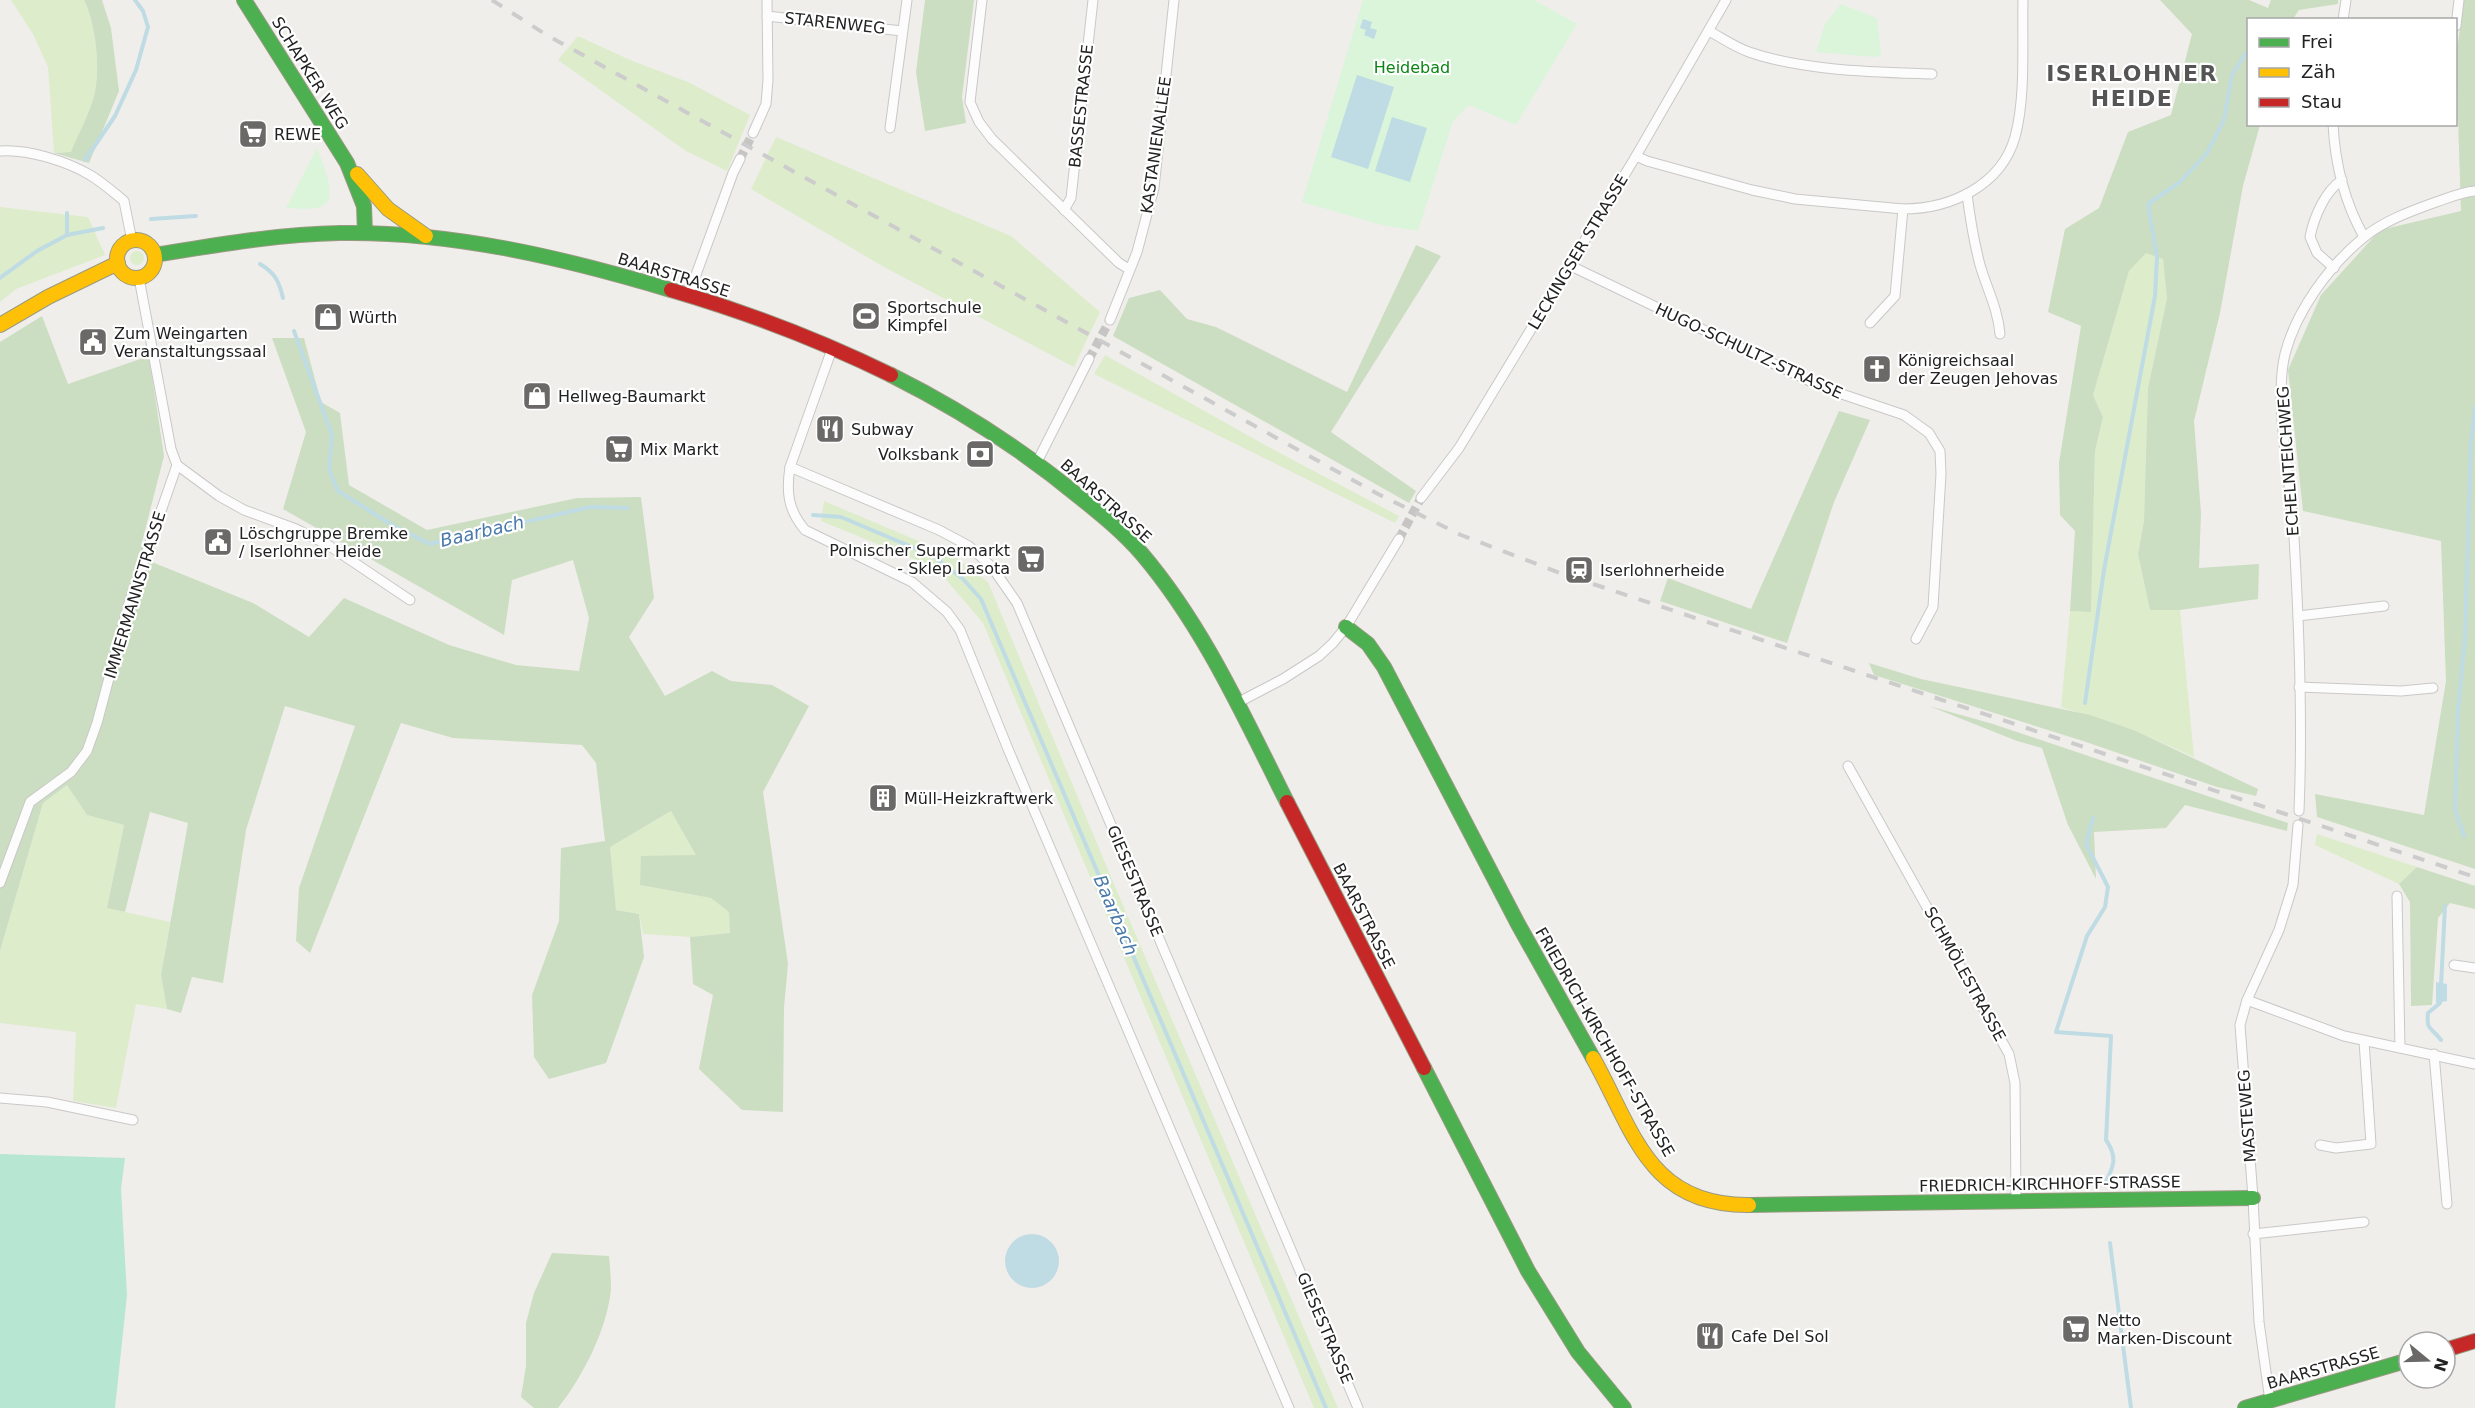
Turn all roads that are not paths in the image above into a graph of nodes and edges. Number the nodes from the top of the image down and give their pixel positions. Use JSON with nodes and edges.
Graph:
{"nodes":[{"id":1,"x":244,"y":0,"type":"edge"},
{"id":2,"x":767,"y":0,"type":"edge"},
{"id":3,"x":907,"y":0,"type":"edge"},
{"id":4,"x":982,"y":0,"type":"edge"},
{"id":5,"x":1093,"y":0,"type":"edge"},
{"id":6,"x":1174,"y":0,"type":"edge"},
{"id":7,"x":1726,"y":0,"type":"edge"},
{"id":8,"x":2023,"y":0,"type":"edge"},
{"id":9,"x":2346,"y":0,"type":"edge"},
{"id":10,"x":2459,"y":0,"type":"edge"},
{"id":11,"x":768,"y":16,"type":"junction"},
{"id":12,"x":2343,"y":18,"type":"edge"},
{"id":13,"x":2457,"y":18,"type":"edge"},
{"id":14,"x":902,"y":31,"type":"junction"},
{"id":15,"x":1709,"y":31,"type":"junction"},
{"id":16,"x":1932,"y":74,"type":"dead end"},
{"id":17,"x":2332,"y":126,"type":"edge"},
{"id":18,"x":890,"y":128,"type":"dead end"},
{"id":19,"x":753,"y":133,"type":"tunnel mouth"},
{"id":20,"x":0,"y":151,"type":"edge"},
{"id":21,"x":1636,"y":156,"type":"junction"},
{"id":22,"x":740,"y":159,"type":"tunnel mouth"},
{"id":23,"x":347,"y":163,"type":"junction"},
{"id":24,"x":2342,"y":180,"type":"junction"},
{"id":25,"x":2475,"y":191,"type":"edge"},
{"id":26,"x":1967,"y":194,"type":"junction"},
{"id":27,"x":1903,"y":209,"type":"junction"},
{"id":28,"x":1064,"y":210,"type":"junction"},
{"id":29,"x":365,"y":233,"type":"junction"},
{"id":30,"x":426,"y":236,"type":"junction"},
{"id":31,"x":2364,"y":237,"type":"junction"},
{"id":32,"x":132,"y":241,"type":"junction"},
{"id":33,"x":154,"y":255,"type":"junction"},
{"id":34,"x":117,"y":263,"type":"junction"},
{"id":35,"x":1570,"y":266,"type":"junction"},
{"id":36,"x":2334,"y":268,"type":"junction"},
{"id":37,"x":1129,"y":269,"type":"junction"},
{"id":38,"x":139,"y":278,"type":"junction"},
{"id":39,"x":689,"y":294,"type":"junction"},
{"id":40,"x":1110,"y":320,"type":"tunnel mouth"},
{"id":41,"x":1870,"y":322,"type":"dead end"},
{"id":42,"x":0,"y":325,"type":"edge"},
{"id":43,"x":2000,"y":334,"type":"dead end"},
{"id":44,"x":832,"y":349,"type":"junction"},
{"id":45,"x":1089,"y":359,"type":"tunnel mouth"},
{"id":46,"x":1037,"y":462,"type":"junction"},
{"id":47,"x":177,"y":465,"type":"junction"},
{"id":48,"x":790,"y":467,"type":"junction"},
{"id":49,"x":1421,"y":498,"type":"tunnel mouth"},
{"id":50,"x":1399,"y":539,"type":"tunnel mouth"},
{"id":51,"x":410,"y":600,"type":"dead end"},
{"id":52,"x":2384,"y":606,"type":"dead end"},
{"id":53,"x":2298,"y":616,"type":"junction"},
{"id":54,"x":1346,"y":627,"type":"junction"},
{"id":55,"x":1916,"y":639,"type":"dead end"},
{"id":56,"x":2299,"y":687,"type":"junction"},
{"id":57,"x":2433,"y":688,"type":"dead end"},
{"id":58,"x":1237,"y":703,"type":"junction"},
{"id":59,"x":1848,"y":766,"type":"dead end"},
{"id":60,"x":2299,"y":812,"type":"dead end"},
{"id":61,"x":2298,"y":825,"type":"dead end"},
{"id":62,"x":0,"y":883,"type":"edge"},
{"id":63,"x":2397,"y":896,"type":"dead end"},
{"id":64,"x":2454,"y":965,"type":"dead end"},
{"id":65,"x":2475,"y":968,"type":"edge"},
{"id":66,"x":2247,"y":1000,"type":"junction"},
{"id":67,"x":2364,"y":1041,"type":"junction"},
{"id":68,"x":2400,"y":1048,"type":"junction"},
{"id":69,"x":2434,"y":1054,"type":"junction"},
{"id":70,"x":2475,"y":1064,"type":"edge"},
{"id":71,"x":0,"y":1098,"type":"edge"},
{"id":72,"x":133,"y":1120,"type":"dead end"},
{"id":73,"x":2320,"y":1145,"type":"dead end"},
{"id":74,"x":2253,"y":1198,"type":"junction"},
{"id":75,"x":2016,"y":1201,"type":"junction"},
{"id":76,"x":2446,"y":1204,"type":"dead end"},
{"id":77,"x":2364,"y":1222,"type":"dead end"},
{"id":78,"x":2253,"y":1234,"type":"junction"},
{"id":79,"x":2475,"y":1341,"type":"edge"},
{"id":80,"x":2457,"y":1346,"type":"edge"},
{"id":81,"x":2397,"y":1364,"type":"edge"},
{"id":82,"x":2270,"y":1401,"type":"junction"},
{"id":83,"x":1620,"y":1407,"type":"edge"},
{"id":84,"x":1289,"y":1408,"type":"edge"},
{"id":85,"x":1358,"y":1408,"type":"edge"},
{"id":86,"x":2245,"y":1408,"type":"edge"}],
"edges":[{"from":1,"to":23,"type":"main road","name":"SCHAPKER WEG"},
{"from":2,"to":11,"type":"street"},
{"from":3,"to":14,"type":"street","name":"STARENWEG"},
{"from":4,"to":28,"type":"street"},
{"from":5,"to":28,"type":"street","name":"BASSESTRASSE"},
{"from":6,"to":37,"type":"street","name":"KASTANIENALLEE"},
{"from":7,"to":15,"type":"street","name":"LECKINGSER STRASSE"},
{"from":8,"to":26,"type":"street"},
{"from":9,"to":12,"type":"street"},
{"from":10,"to":13,"type":"street"},
{"from":11,"to":14,"type":"street","name":"STARENWEG"},
{"from":11,"to":19,"type":"street"},
{"from":14,"to":18,"type":"street","name":"STARENWEG"},
{"from":15,"to":16,"type":"street"},
{"from":15,"to":21,"type":"street","name":"LECKINGSER STRASSE"},
{"from":17,"to":24,"type":"street"},
{"from":20,"to":32,"type":"street"},
{"from":21,"to":27,"type":"street"},
{"from":21,"to":35,"type":"street","name":"LECKINGSER STRASSE"},
{"from":22,"to":39,"type":"street"},
{"from":23,"to":29,"type":"main road","name":"SCHAPKER WEG"},
{"from":23,"to":30,"type":"main road","name":"SCHAPKER WEG"},
{"from":24,"to":31,"type":"street"},
{"from":24,"to":36,"type":"street"},
{"from":25,"to":31,"type":"street","name":"ECHELNTEICHWEG"},
{"from":26,"to":27,"type":"street"},
{"from":26,"to":43,"type":"street"},
{"from":27,"to":41,"type":"street"},
{"from":28,"to":37,"type":"street"},
{"from":29,"to":30,"type":"main road","name":"BAARSTRASSE"},
{"from":29,"to":33,"type":"main road","name":"BAARSTRASSE"},
{"from":30,"to":39,"type":"main road","name":"BAARSTRASSE"},
{"from":31,"to":36,"type":"street","name":"ECHELNTEICHWEG"},
{"from":32,"to":33,"type":"main road"},
{"from":32,"to":34,"type":"main road"},
{"from":33,"to":38,"type":"main road"},
{"from":34,"to":38,"type":"main road"},
{"from":34,"to":42,"type":"main road"},
{"from":35,"to":49,"type":"street","name":"LECKINGSER STRASSE"},
{"from":35,"to":55,"type":"street","name":"HUGO-SCHULTZ-STRASSE"},
{"from":36,"to":53,"type":"street","name":"ECHELNTEICHWEG"},
{"from":37,"to":40,"type":"street","name":"KASTANIENALLEE"},
{"from":38,"to":47,"type":"street"},
{"from":39,"to":44,"type":"main road","name":"BAARSTRASSE"},
{"from":44,"to":46,"type":"main road","name":"BAARSTRASSE"},
{"from":44,"to":48,"type":"street"},
{"from":45,"to":46,"type":"street"},
{"from":46,"to":58,"type":"main road","name":"BAARSTRASSE"},
{"from":47,"to":51,"type":"street"},
{"from":47,"to":62,"type":"street","name":"IMMERMANNSTRASSE"},
{"from":48,"to":84,"type":"street"},
{"from":48,"to":85,"type":"street","name":"GIESESTRASSE"},
{"from":50,"to":54,"type":"street"},
{"from":52,"to":53,"type":"street"},
{"from":53,"to":56,"type":"street","name":"ECHELNTEICHWEG"},
{"from":54,"to":58,"type":"street"},
{"from":54,"to":75,"type":"main road","name":"FRIEDRICH-KIRCHHOFF-STRASSE"},
{"from":56,"to":57,"type":"street"},
{"from":56,"to":60,"type":"street","name":"ECHELNTEICHWEG"},
{"from":58,"to":83,"type":"main road","name":"BAARSTRASSE"},
{"from":59,"to":75,"type":"street","name":"SCHMÖLESTRASSE"},
{"from":61,"to":66,"type":"street"},
{"from":63,"to":68,"type":"street"},
{"from":64,"to":65,"type":"street"},
{"from":66,"to":67,"type":"street"},
{"from":66,"to":74,"type":"street","name":"MASTEWEG"},
{"from":67,"to":68,"type":"street"},
{"from":67,"to":73,"type":"street"},
{"from":68,"to":69,"type":"street"},
{"from":69,"to":70,"type":"street"},
{"from":69,"to":76,"type":"street"},
{"from":71,"to":72,"type":"street"},
{"from":74,"to":75,"type":"main road","name":"FRIEDRICH-KIRCHHOFF-STRASSE"},
{"from":74,"to":78,"type":"street","name":"MASTEWEG"},
{"from":77,"to":78,"type":"street"},
{"from":78,"to":82,"type":"street","name":"MASTEWEG"},
{"from":79,"to":80,"type":"main road"},
{"from":81,"to":82,"type":"main road","name":"BAARSTRASSE"},
{"from":82,"to":86,"type":"main road","name":"BAARSTRASSE"}]}
